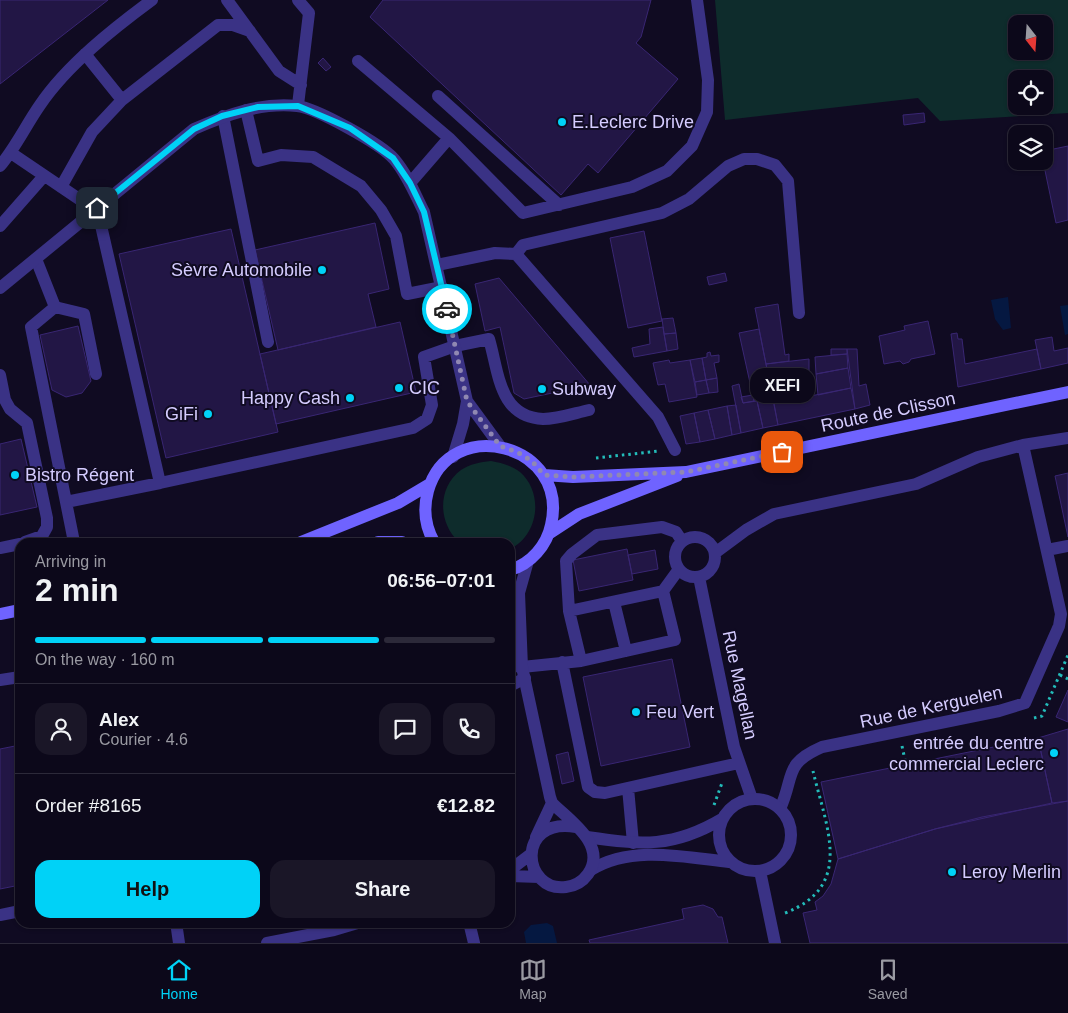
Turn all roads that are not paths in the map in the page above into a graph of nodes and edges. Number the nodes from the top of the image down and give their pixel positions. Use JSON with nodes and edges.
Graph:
{"nodes":[{"id":1,"x":152,"y":0,"type":"edge"},
{"id":2,"x":227,"y":0,"type":"edge"},
{"id":3,"x":298,"y":0,"type":"edge"},
{"id":4,"x":697,"y":0,"type":"edge"},
{"id":5,"x":309,"y":6,"type":"edge"},
{"id":6,"x":250,"y":31,"type":"junction"},
{"id":7,"x":85,"y":54,"type":"junction"},
{"id":8,"x":358,"y":61,"type":"dead end"},
{"id":9,"x":301,"y":85,"type":"junction"},
{"id":10,"x":438,"y":96,"type":"dead end"},
{"id":11,"x":122,"y":100,"type":"junction"},
{"id":12,"x":298,"y":106,"type":"junction"},
{"id":13,"x":246,"y":110,"type":"junction"},
{"id":14,"x":222,"y":116,"type":"junction"},
{"id":15,"x":450,"y":138,"type":"junction"},
{"id":16,"x":11,"y":153,"type":"junction"},
{"id":17,"x":0,"y":166,"type":"edge"},
{"id":18,"x":44,"y":176,"type":"junction"},
{"id":19,"x":410,"y":183,"type":"junction"},
{"id":20,"x":61,"y":188,"type":"junction"},
{"id":21,"x":558,"y":205,"type":"junction"},
{"id":22,"x":97,"y":208,"type":"junction"},
{"id":23,"x":0,"y":226,"type":"edge"},
{"id":24,"x":516,"y":254,"type":"junction"},
{"id":25,"x":36,"y":259,"type":"junction"},
{"id":26,"x":437,"y":265,"type":"junction"},
{"id":27,"x":442,"y":287,"type":"junction"},
{"id":28,"x":0,"y":288,"type":"edge"},
{"id":29,"x":55,"y":308,"type":"junction"},
{"id":30,"x":799,"y":313,"type":"dead end"},
{"id":31,"x":268,"y":342,"type":"dead end"},
{"id":32,"x":455,"y":346,"type":"junction"},
{"id":33,"x":96,"y":374,"type":"dead end"},
{"id":34,"x":0,"y":375,"type":"edge"},
{"id":35,"x":1068,"y":392,"type":"edge"},
{"id":36,"x":467,"y":401,"type":"junction"},
{"id":37,"x":589,"y":410,"type":"dead end"},
{"id":38,"x":1068,"y":438,"type":"edge"},
{"id":39,"x":500,"y":446,"type":"junction"},
{"id":40,"x":1023,"y":446,"type":"junction"},
{"id":41,"x":674,"y":450,"type":"road end"},
{"id":42,"x":453,"y":457,"type":"junction"},
{"id":43,"x":686,"y":472,"type":"junction"},
{"id":44,"x":544,"y":475,"type":"junction"},
{"id":45,"x":160,"y":483,"type":"junction"},
{"id":46,"x":430,"y":484,"type":"junction"},
{"id":47,"x":66,"y":502,"type":"junction"},
{"id":48,"x":550,"y":533,"type":"junction"},
{"id":49,"x":36,"y":538,"type":"edge"},
{"id":50,"x":73,"y":538,"type":"edge"},
{"id":51,"x":311,"y":538,"type":"edge"},
{"id":52,"x":432,"y":538,"type":"edge"},
{"id":53,"x":682,"y":541,"type":"junction"},
{"id":54,"x":15,"y":545,"type":"edge"},
{"id":55,"x":1068,"y":546,"type":"edge"},
{"id":56,"x":0,"y":548,"type":"edge"},
{"id":57,"x":1047,"y":550,"type":"junction"},
{"id":58,"x":715,"y":553,"type":"junction"},
{"id":59,"x":528,"y":561,"type":"junction"},
{"id":60,"x":515,"y":568,"type":"edge"},
{"id":61,"x":679,"y":569,"type":"junction"},
{"id":62,"x":699,"y":578,"type":"junction"},
{"id":63,"x":663,"y":591,"type":"junction"},
{"id":64,"x":614,"y":602,"type":"junction"},
{"id":65,"x":15,"y":611,"type":"edge"},
{"id":66,"x":569,"y":611,"type":"junction"},
{"id":67,"x":0,"y":614,"type":"edge"},
{"id":68,"x":626,"y":651,"type":"junction"},
{"id":69,"x":515,"y":656,"type":"edge"},
{"id":70,"x":580,"y":661,"type":"junction"},
{"id":71,"x":562,"y":662,"type":"junction"},
{"id":72,"x":519,"y":670,"type":"edge"},
{"id":73,"x":15,"y":678,"type":"edge"},
{"id":74,"x":0,"y":680,"type":"edge"},
{"id":75,"x":739,"y":763,"type":"junction"},
{"id":76,"x":628,"y":788,"type":"junction"},
{"id":77,"x":752,"y":799,"type":"junction"},
{"id":78,"x":552,"y":803,"type":"junction"},
{"id":79,"x":780,"y":809,"type":"junction"},
{"id":80,"x":722,"y":819,"type":"junction"},
{"id":81,"x":576,"y":828,"type":"junction"},
{"id":82,"x":587,"y":837,"type":"junction"},
{"id":83,"x":633,"y":842,"type":"junction"},
{"id":84,"x":532,"y":848,"type":"junction"},
{"id":85,"x":729,"y":862,"type":"junction"},
{"id":86,"x":515,"y":865,"type":"edge"},
{"id":87,"x":591,"y":870,"type":"junction"},
{"id":88,"x":760,"y":871,"type":"junction"},
{"id":89,"x":515,"y":876,"type":"edge"},
{"id":90,"x":539,"y":877,"type":"junction"},
{"id":91,"x":15,"y":912,"type":"edge"},
{"id":92,"x":0,"y":915,"type":"edge"},
{"id":93,"x":177,"y":928,"type":"edge"},
{"id":94,"x":325,"y":928,"type":"edge"},
{"id":95,"x":470,"y":928,"type":"edge"},
{"id":96,"x":179,"y":943,"type":"edge"},
{"id":97,"x":267,"y":943,"type":"edge"},
{"id":98,"x":474,"y":943,"type":"edge"},
{"id":99,"x":775,"y":943,"type":"edge"}],
"edges":[{"from":1,"to":7,"type":"street"},
{"from":2,"to":6,"type":"street"},
{"from":3,"to":5,"type":"street"},
{"from":4,"to":21,"type":"street"},
{"from":5,"to":9,"type":"street"},
{"from":6,"to":9,"type":"street"},
{"from":6,"to":11,"type":"street"},
{"from":7,"to":11,"type":"street"},
{"from":7,"to":16,"type":"street"},
{"from":8,"to":15,"type":"street"},
{"from":9,"to":12,"type":"street"},
{"from":10,"to":21,"type":"street"},
{"from":11,"to":20,"type":"street"},
{"from":12,"to":13,"type":"street"},
{"from":12,"to":19,"type":"street"},
{"from":13,"to":14,"type":"street"},
{"from":13,"to":27,"type":"street"},
{"from":14,"to":22,"type":"street"},
{"from":14,"to":31,"type":"street"},
{"from":15,"to":19,"type":"street"},
{"from":15,"to":21,"type":"street"},
{"from":16,"to":17,"type":"street"},
{"from":16,"to":18,"type":"street"},
{"from":18,"to":20,"type":"street"},
{"from":18,"to":23,"type":"street"},
{"from":19,"to":26,"type":"street"},
{"from":20,"to":22,"type":"street"},
{"from":22,"to":25,"type":"street"},
{"from":22,"to":45,"type":"street"},
{"from":24,"to":26,"type":"street"},
{"from":24,"to":30,"type":"street"},
{"from":24,"to":41,"type":"street"},
{"from":25,"to":28,"type":"street"},
{"from":25,"to":29,"type":"street"},
{"from":26,"to":27,"type":"street"},
{"from":27,"to":32,"type":"street"},
{"from":29,"to":33,"type":"street"},
{"from":29,"to":47,"type":"street"},
{"from":32,"to":36,"type":"street"},
{"from":32,"to":37,"type":"street"},
{"from":32,"to":45,"type":"street"},
{"from":34,"to":49,"type":"street"},
{"from":35,"to":43,"type":"main road","name":"Route de Clisson"},
{"from":36,"to":39,"type":"street"},
{"from":36,"to":42,"type":"street"},
{"from":38,"to":40,"type":"street"},
{"from":39,"to":42,"type":"main road","name":"Route de Clisson"},
{"from":39,"to":44,"type":"main road","name":"Route de Clisson"},
{"from":40,"to":57,"type":"street","name":"Rue de Kerguelen"},
{"from":40,"to":58,"type":"street"},
{"from":42,"to":46,"type":"main road","name":"Route de Clisson"},
{"from":43,"to":44,"type":"main road","name":"Route de Clisson"},
{"from":43,"to":48,"type":"main road","name":"Route de Clisson"},
{"from":44,"to":48,"type":"main road","name":"Route de Clisson"},
{"from":45,"to":47,"type":"street"},
{"from":46,"to":51,"type":"main road","name":"Route de Clisson"},
{"from":46,"to":52,"type":"main road","name":"Route de Clisson"},
{"from":47,"to":50,"type":"street"},
{"from":48,"to":59,"type":"main road","name":"Route de Clisson"},
{"from":53,"to":58,"type":"street"},
{"from":53,"to":61,"type":"street"},
{"from":53,"to":66,"type":"street"},
{"from":54,"to":56,"type":"street"},
{"from":55,"to":57,"type":"street"},
{"from":57,"to":79,"type":"street","name":"Rue de Kerguelen"},
{"from":58,"to":62,"type":"street"},
{"from":59,"to":60,"type":"main road","name":"Route de Clisson"},
{"from":59,"to":72,"type":"street"},
{"from":61,"to":62,"type":"street"},
{"from":61,"to":63,"type":"street"},
{"from":62,"to":75,"type":"street","name":"Rue Magellan"},
{"from":63,"to":64,"type":"street"},
{"from":63,"to":68,"type":"street"},
{"from":64,"to":66,"type":"street"},
{"from":64,"to":68,"type":"street"},
{"from":65,"to":67,"type":"main road"},
{"from":66,"to":70,"type":"street"},
{"from":68,"to":70,"type":"street"},
{"from":69,"to":72,"type":"street"},
{"from":70,"to":71,"type":"street"},
{"from":71,"to":72,"type":"street"},
{"from":71,"to":76,"type":"street"},
{"from":72,"to":78,"type":"street"},
{"from":73,"to":74,"type":"street"},
{"from":75,"to":76,"type":"street"},
{"from":75,"to":77,"type":"street","name":"Rue Magellan"},
{"from":76,"to":83,"type":"street"},
{"from":77,"to":79,"type":"street"},
{"from":77,"to":80,"type":"street"},
{"from":78,"to":81,"type":"street"},
{"from":78,"to":84,"type":"street"},
{"from":79,"to":88,"type":"street"},
{"from":80,"to":83,"type":"street"},
{"from":80,"to":85,"type":"street"},
{"from":81,"to":82,"type":"street"},
{"from":81,"to":84,"type":"street"},
{"from":82,"to":83,"type":"street"},
{"from":82,"to":87,"type":"street"},
{"from":84,"to":86,"type":"street"},
{"from":84,"to":90,"type":"street"},
{"from":85,"to":87,"type":"street"},
{"from":85,"to":88,"type":"street"},
{"from":87,"to":90,"type":"street"},
{"from":88,"to":99,"type":"street"},
{"from":89,"to":90,"type":"street"},
{"from":91,"to":92,"type":"street"},
{"from":93,"to":96,"type":"street"},
{"from":94,"to":97,"type":"street"},
{"from":95,"to":98,"type":"street"}]}
